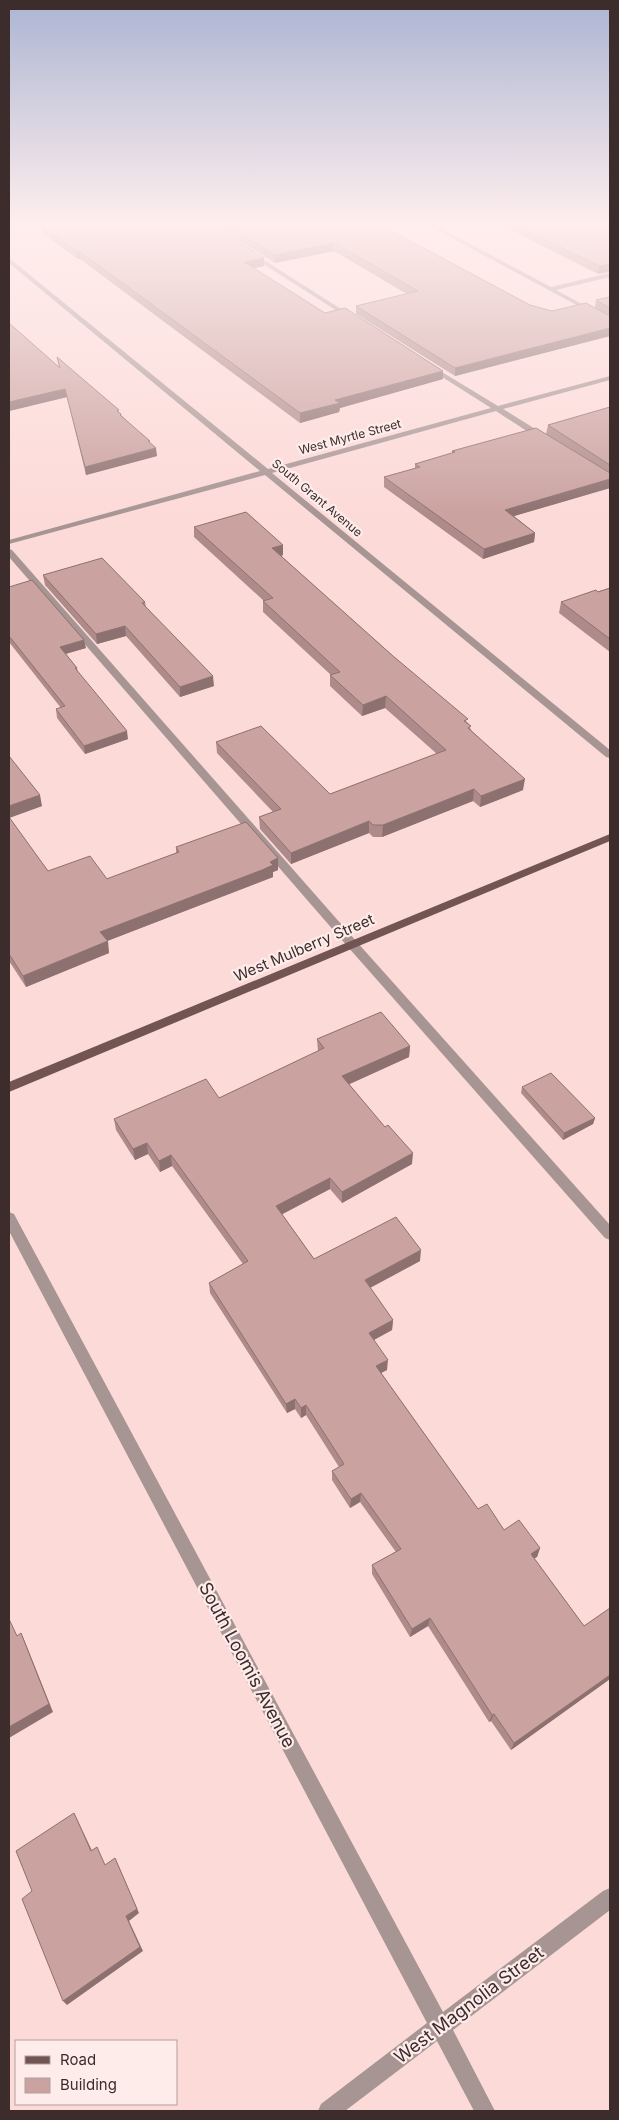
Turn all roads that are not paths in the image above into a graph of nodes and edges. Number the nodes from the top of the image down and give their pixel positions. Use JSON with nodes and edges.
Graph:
{"nodes":[{"id":1,"x":81,"y":319,"type":"edge"},
{"id":2,"x":354,"y":319,"type":"edge"},
{"id":3,"x":362,"y":324,"type":"edge"},
{"id":4,"x":420,"y":360,"type":"edge"},
{"id":5,"x":610,"y":378,"type":"edge"},
{"id":6,"x":497,"y":409,"type":"junction"},
{"id":7,"x":553,"y":444,"type":"edge"},
{"id":8,"x":267,"y":472,"type":"junction"},
{"id":9,"x":9,"y":542,"type":"edge"},
{"id":10,"x":9,"y":552,"type":"edge"},
{"id":11,"x":610,"y":756,"type":"edge"},
{"id":12,"x":610,"y":837,"type":"edge"},
{"id":13,"x":352,"y":944,"type":"junction"},
{"id":14,"x":9,"y":1087,"type":"edge"},
{"id":15,"x":9,"y":1218,"type":"edge"},
{"id":16,"x":610,"y":1234,"type":"edge"},
{"id":17,"x":610,"y":1898,"type":"edge"},
{"id":18,"x":440,"y":2027,"type":"junction"},
{"id":19,"x":328,"y":2111,"type":"edge"},
{"id":20,"x":485,"y":2111,"type":"edge"}],
"edges":[{"from":1,"to":8,"type":"street","name":"South Grant Avenue"},
{"from":2,"to":3,"type":"street"},
{"from":4,"to":6,"type":"street"},
{"from":5,"to":6,"type":"street","name":"West Myrtle Street"},
{"from":6,"to":7,"type":"street"},
{"from":6,"to":8,"type":"street","name":"West Myrtle Street"},
{"from":8,"to":9,"type":"street","name":"West Myrtle Street"},
{"from":8,"to":11,"type":"street","name":"South Grant Avenue"},
{"from":10,"to":13,"type":"street"},
{"from":12,"to":13,"type":"main road","name":"West Mulberry Street"},
{"from":13,"to":14,"type":"main road","name":"West Mulberry Street"},
{"from":13,"to":16,"type":"street"},
{"from":15,"to":18,"type":"street","name":"South Loomis Avenue"},
{"from":17,"to":18,"type":"street","name":"West Magnolia Street"},
{"from":18,"to":19,"type":"street","name":"West Magnolia Street"},
{"from":18,"to":20,"type":"street","name":"South Loomis Avenue"}]}
